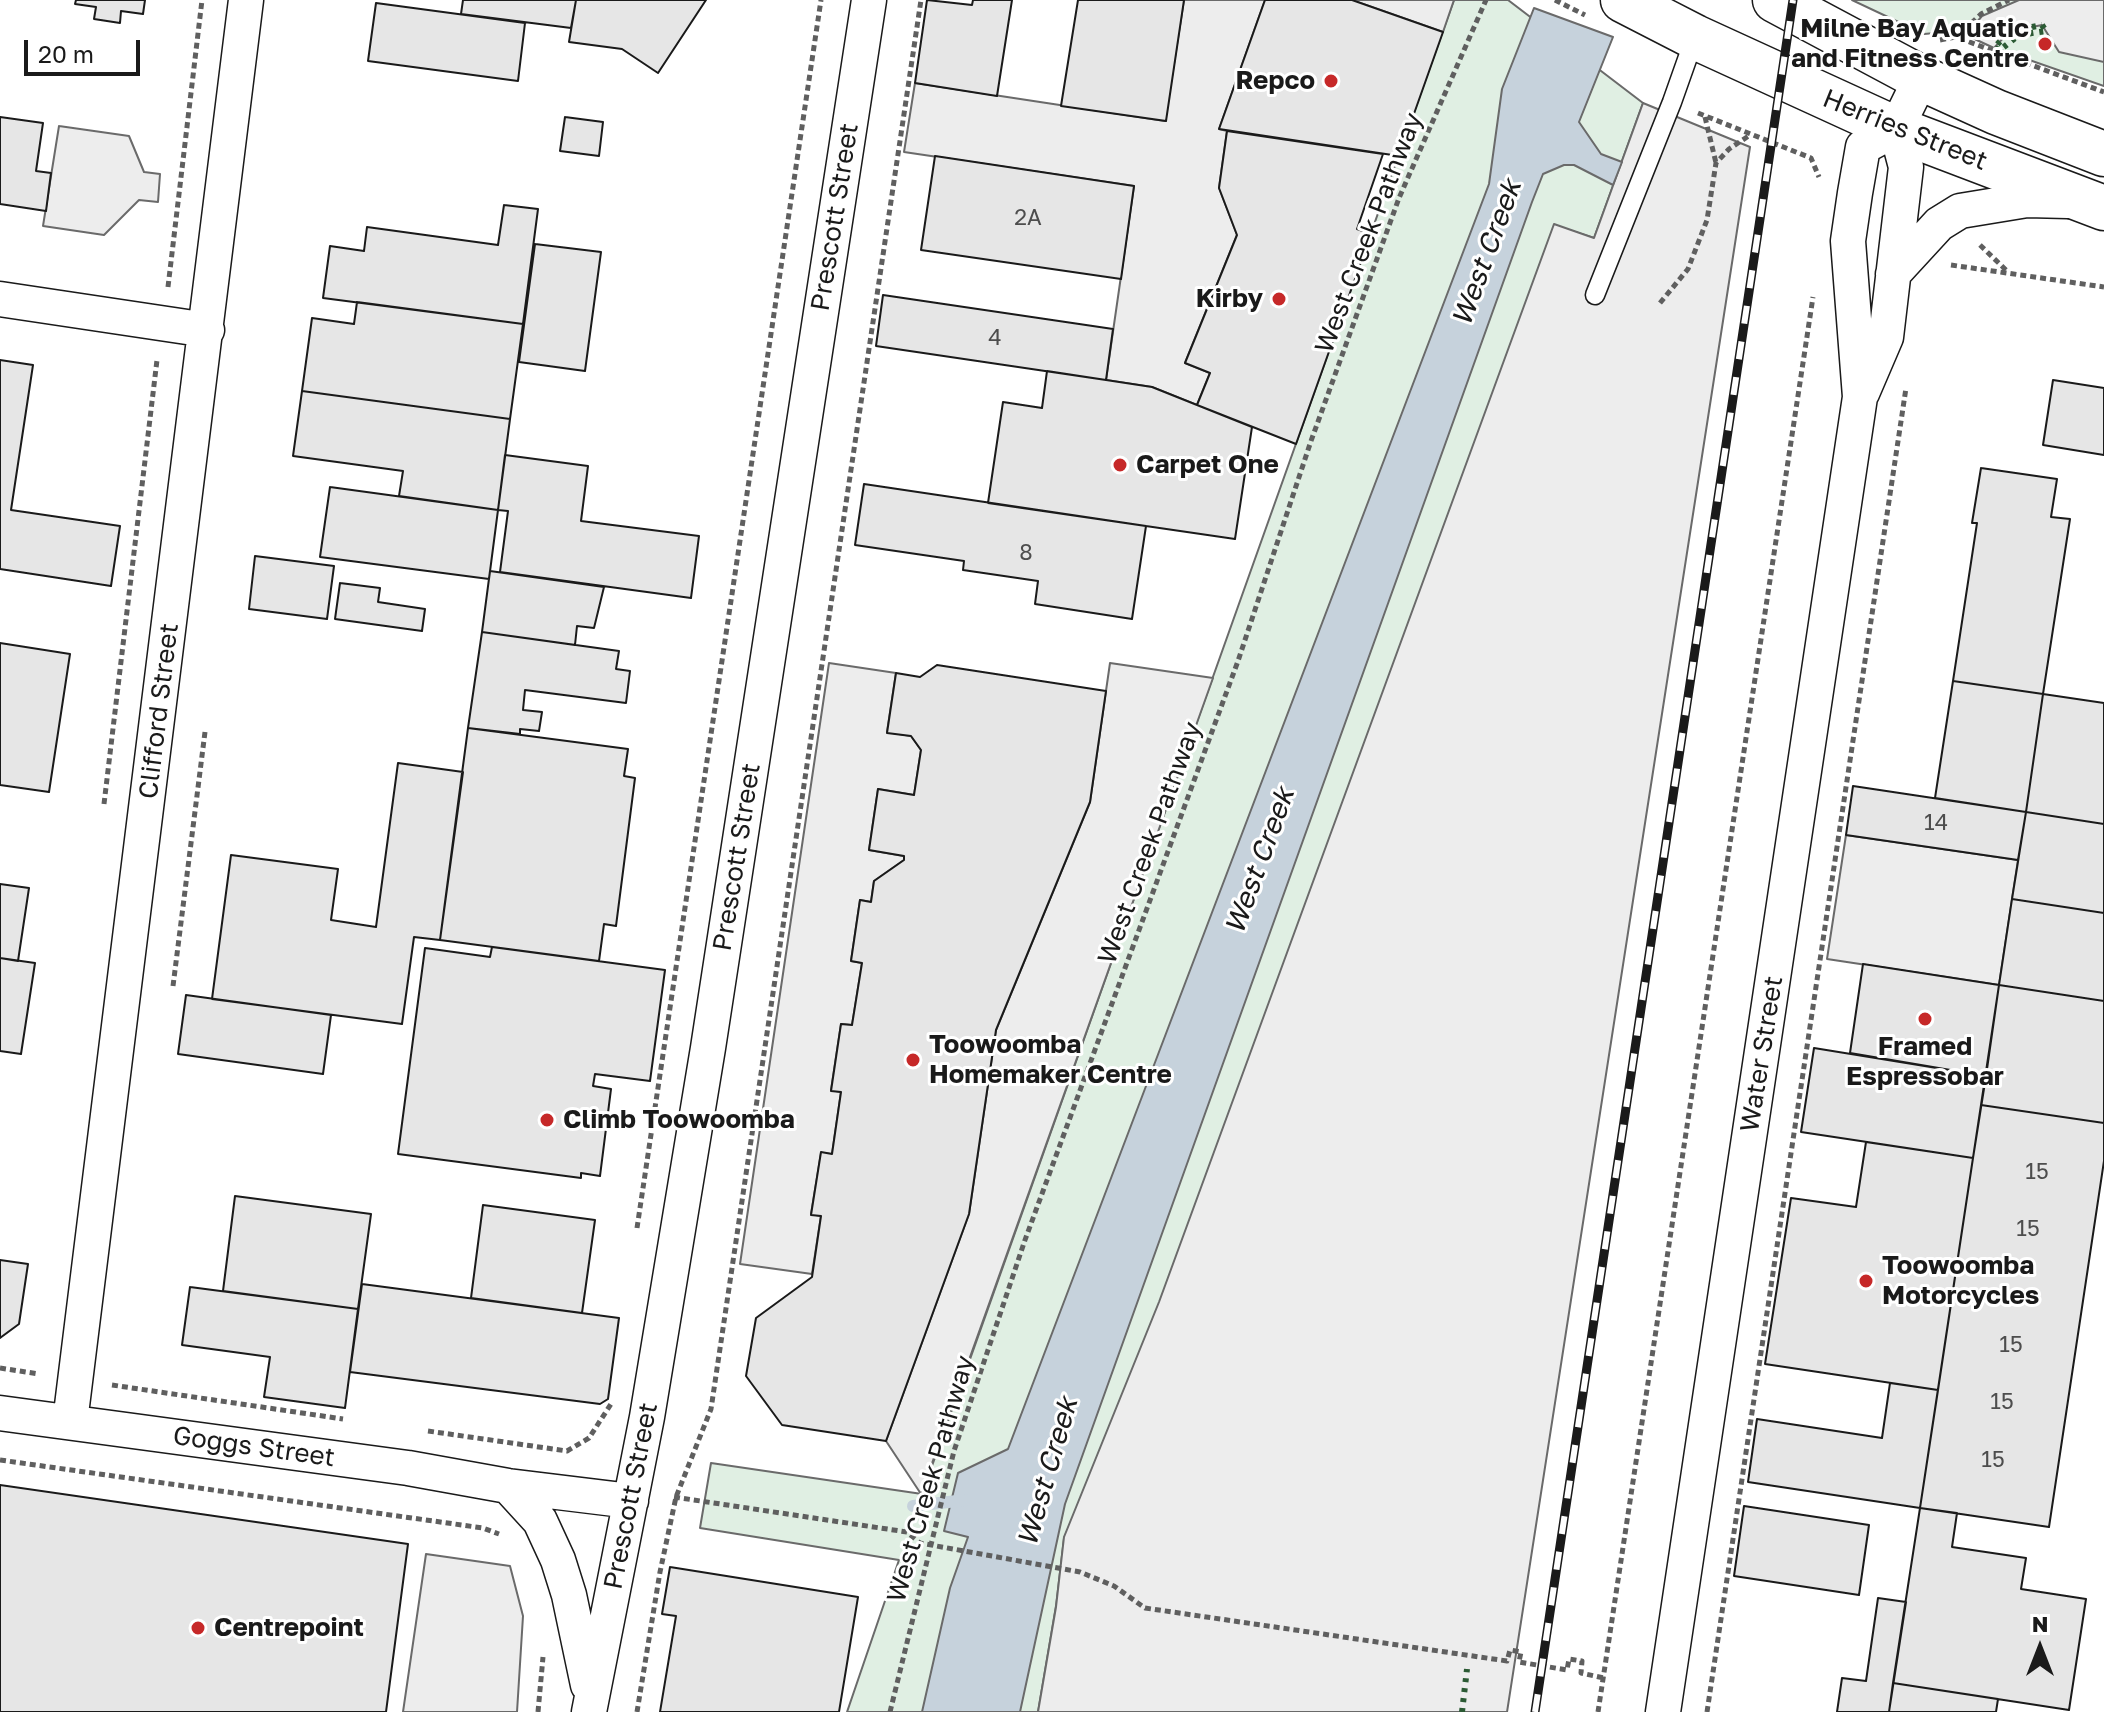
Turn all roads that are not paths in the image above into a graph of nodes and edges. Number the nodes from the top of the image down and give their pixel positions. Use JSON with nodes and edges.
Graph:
{"nodes":[{"id":1,"x":246,"y":0,"type":"edge"},
{"id":2,"x":869,"y":0,"type":"edge"},
{"id":3,"x":1775,"y":0,"type":"edge"},
{"id":4,"x":1607,"y":9,"type":"edge"},
{"id":5,"x":1695,"y":37,"type":"junction"},
{"id":6,"x":1924,"y":60,"type":"junction"},
{"id":7,"x":1896,"y":129,"type":"junction"},
{"id":8,"x":2104,"y":154,"type":"edge"},
{"id":9,"x":2094,"y":205,"type":"edge"},
{"id":10,"x":1893,"y":274,"type":"junction"},
{"id":11,"x":1595,"y":295,"type":"dead end"},
{"id":12,"x":0,"y":299,"type":"edge"},
{"id":13,"x":207,"y":330,"type":"junction"},
{"id":14,"x":1860,"y":397,"type":"junction"},
{"id":15,"x":0,"y":1413,"type":"edge"},
{"id":16,"x":70,"y":1422,"type":"junction"},
{"id":17,"x":508,"y":1486,"type":"junction"},
{"id":18,"x":631,"y":1501,"type":"junction"},
{"id":19,"x":590,"y":1706,"type":"edge"},
{"id":20,"x":1663,"y":1712,"type":"edge"}],
"edges":[{"from":1,"to":13,"type":"street","name":"Clifford Street"},
{"from":2,"to":18,"type":"street","name":"Prescott Street"},
{"from":3,"to":6,"type":"main road","name":"Herries Street"},
{"from":4,"to":5,"type":"main road","name":"Herries Street"},
{"from":5,"to":7,"type":"main road","name":"Herries Street"},
{"from":5,"to":11,"type":"lane"},
{"from":6,"to":7,"type":"street"},
{"from":6,"to":8,"type":"main road","name":"Herries Street"},
{"from":7,"to":9,"type":"main road","name":"Herries Street"},
{"from":7,"to":10,"type":"street","name":"Water Street"},
{"from":7,"to":14,"type":"street","name":"Water Street"},
{"from":9,"to":10,"type":"street"},
{"from":10,"to":14,"type":"street","name":"Water Street"},
{"from":12,"to":13,"type":"street"},
{"from":13,"to":16,"type":"street","name":"Clifford Street"},
{"from":14,"to":20,"type":"street","name":"Water Street"},
{"from":15,"to":16,"type":"street","name":"Goggs Street"},
{"from":16,"to":17,"type":"street","name":"Goggs Street"},
{"from":17,"to":18,"type":"street","name":"Goggs Street"},
{"from":17,"to":19,"type":"street"},
{"from":18,"to":19,"type":"street","name":"Prescott Street"}]}
